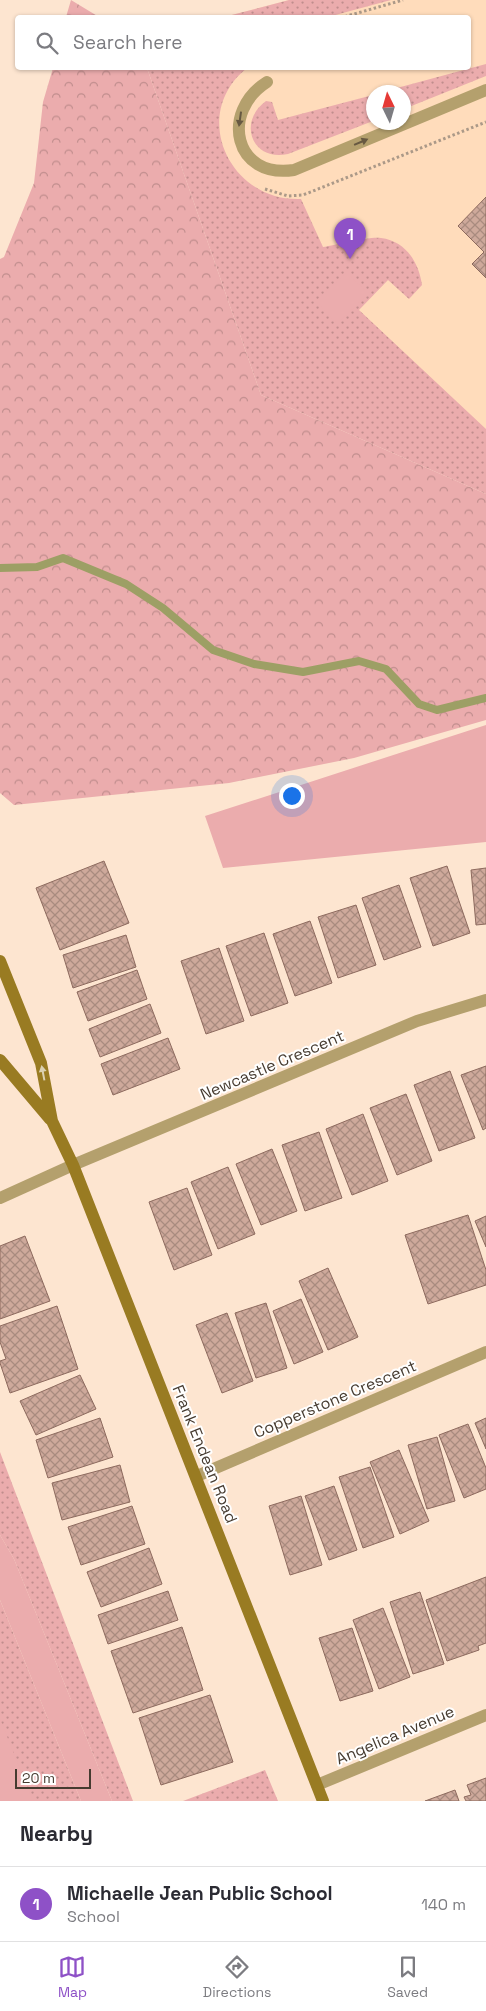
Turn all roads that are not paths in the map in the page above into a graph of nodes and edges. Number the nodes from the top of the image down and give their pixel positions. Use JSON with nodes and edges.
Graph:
{"nodes":[{"id":1,"x":267,"y":82,"type":"dead end"},
{"id":2,"x":486,"y":90,"type":"edge"},
{"id":3,"x":0,"y":961,"type":"edge"},
{"id":4,"x":486,"y":1000,"type":"edge"},
{"id":5,"x":0,"y":1060,"type":"edge"},
{"id":6,"x":52,"y":1121,"type":"junction"},
{"id":7,"x":73,"y":1165,"type":"junction"},
{"id":8,"x":0,"y":1198,"type":"edge"},
{"id":9,"x":486,"y":1352,"type":"edge"},
{"id":10,"x":196,"y":1476,"type":"junction"},
{"id":11,"x":486,"y":1715,"type":"edge"},
{"id":12,"x":317,"y":1785,"type":"junction"},
{"id":13,"x":323,"y":1801,"type":"edge"}],
"edges":[{"from":1,"to":2,"type":"street","one_way":true},
{"from":6,"to":3,"type":"street","name":"Frank Endean Road","one_way":true},
{"from":4,"to":7,"type":"street","name":"Newcastle Crescent"},
{"from":5,"to":6,"type":"street","name":"Frank Endean Road"},
{"from":6,"to":7,"type":"street","name":"Frank Endean Road"},
{"from":7,"to":8,"type":"street","name":"Newcastle Crescent"},
{"from":7,"to":10,"type":"street","name":"Frank Endean Road"},
{"from":9,"to":10,"type":"street","name":"Copperstone Crescent"},
{"from":10,"to":12,"type":"street","name":"Frank Endean Road"},
{"from":11,"to":12,"type":"street","name":"Angelica Avenue"},
{"from":12,"to":13,"type":"street","name":"Frank Endean Road"}]}
